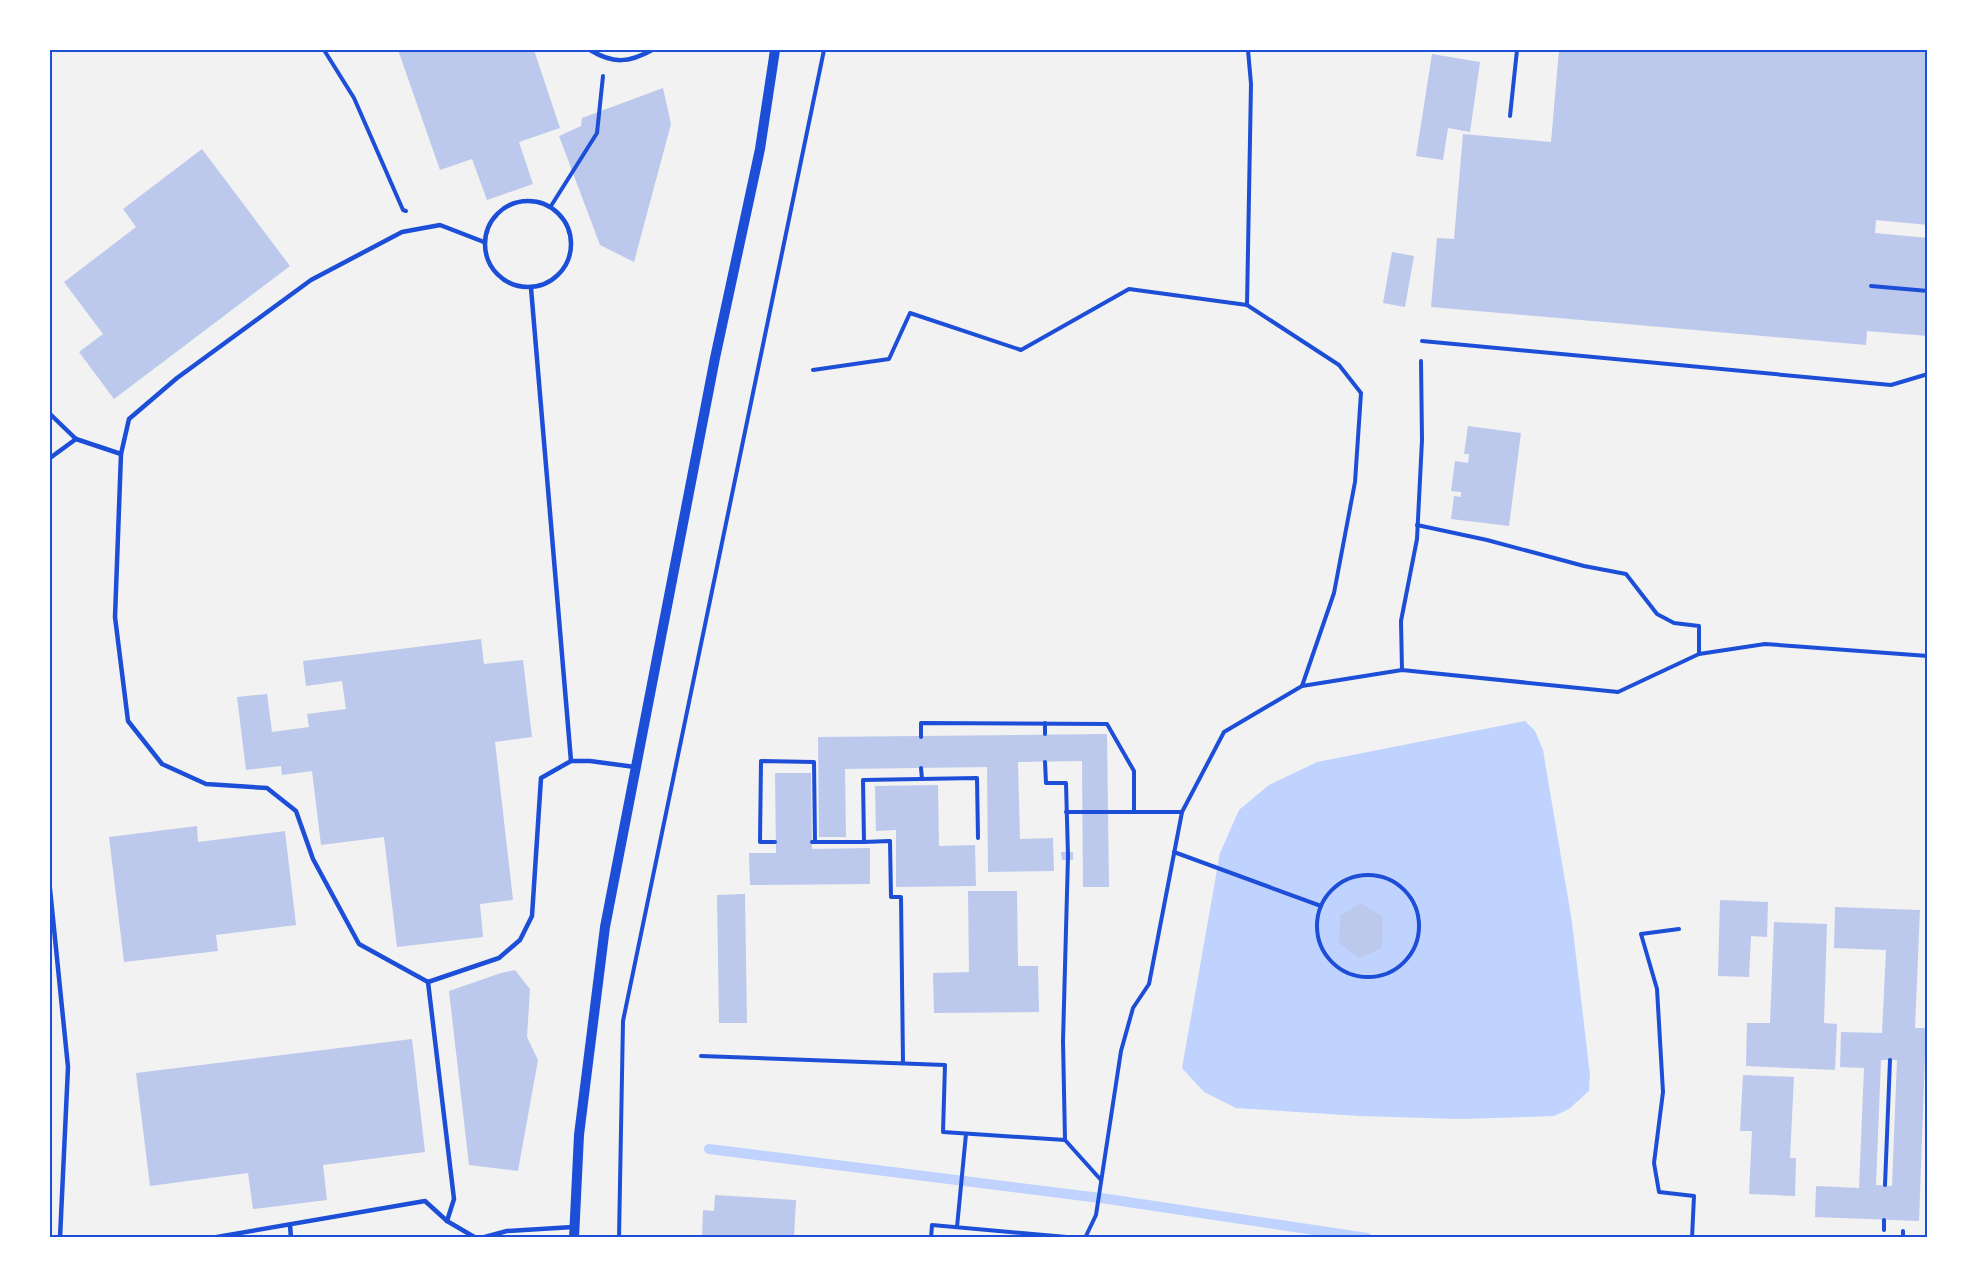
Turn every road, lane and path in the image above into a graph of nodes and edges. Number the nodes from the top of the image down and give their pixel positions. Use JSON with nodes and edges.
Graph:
{"nodes":[{"id":1,"x":324,"y":50,"type":"edge"},
{"id":2,"x":590,"y":50,"type":"edge"},
{"id":3,"x":652,"y":50,"type":"edge"},
{"id":4,"x":775,"y":50,"type":"edge"},
{"id":5,"x":824,"y":50,"type":"edge"},
{"id":6,"x":1248,"y":50,"type":"edge"},
{"id":7,"x":1517,"y":50,"type":"edge"},
{"id":8,"x":605,"y":58,"type":"junction"},
{"id":9,"x":1510,"y":116,"type":"dead end"},
{"id":10,"x":551,"y":206,"type":"junction"},
{"id":11,"x":440,"y":225,"type":"junction"},
{"id":12,"x":484,"y":242,"type":"junction"},
{"id":13,"x":1871,"y":286,"type":"dead end"},
{"id":14,"x":531,"y":288,"type":"junction"},
{"id":15,"x":1928,"y":291,"type":"edge"},
{"id":16,"x":1247,"y":305,"type":"junction"},
{"id":17,"x":1422,"y":341,"type":"dead end"},
{"id":18,"x":1421,"y":361,"type":"dead end"},
{"id":19,"x":813,"y":370,"type":"dead end"},
{"id":20,"x":1928,"y":374,"type":"edge"},
{"id":21,"x":50,"y":414,"type":"edge"},
{"id":22,"x":75,"y":439,"type":"junction"},
{"id":23,"x":121,"y":454,"type":"junction"},
{"id":24,"x":50,"y":458,"type":"edge"},
{"id":25,"x":1417,"y":525,"type":"junction"},
{"id":26,"x":1699,"y":654,"type":"junction"},
{"id":27,"x":1928,"y":656,"type":"edge"},
{"id":28,"x":1402,"y":670,"type":"junction"},
{"id":29,"x":1302,"y":686,"type":"junction"},
{"id":30,"x":1045,"y":723,"type":"junction"},
{"id":31,"x":1045,"y":734,"type":"dead end"},
{"id":32,"x":921,"y":737,"type":"dead end"},
{"id":33,"x":571,"y":761,"type":"junction"},
{"id":34,"x":1045,"y":762,"type":"dead end"},
{"id":35,"x":636,"y":767,"type":"junction"},
{"id":36,"x":921,"y":768,"type":"dead end"},
{"id":37,"x":921,"y":779,"type":"junction"},
{"id":38,"x":1066,"y":812,"type":"junction"},
{"id":39,"x":1134,"y":812,"type":"junction"},
{"id":40,"x":1182,"y":812,"type":"junction"},
{"id":41,"x":978,"y":838,"type":"dead end"},
{"id":42,"x":775,"y":842,"type":"dead end"},
{"id":43,"x":864,"y":842,"type":"junction"},
{"id":44,"x":1174,"y":852,"type":"junction"},
{"id":45,"x":50,"y":889,"type":"edge"},
{"id":46,"x":1321,"y":906,"type":"junction"},
{"id":47,"x":1679,"y":930,"type":"dead end"},
{"id":48,"x":428,"y":982,"type":"junction"},
{"id":49,"x":700,"y":1056,"type":"dead end"},
{"id":50,"x":1890,"y":1060,"type":"dead end"},
{"id":51,"x":903,"y":1063,"type":"junction"},
{"id":52,"x":966,"y":1134,"type":"junction"},
{"id":53,"x":1065,"y":1140,"type":"junction"},
{"id":54,"x":1101,"y":1181,"type":"junction"},
{"id":55,"x":1885,"y":1185,"type":"dead end"},
{"id":56,"x":1884,"y":1220,"type":"dead end"},
{"id":57,"x":447,"y":1221,"type":"junction"},
{"id":58,"x":290,"y":1225,"type":"junction"},
{"id":59,"x":957,"y":1227,"type":"junction"},
{"id":60,"x":1884,"y":1230,"type":"dead end"},
{"id":61,"x":1903,"y":1231,"type":"dead end"},
{"id":62,"x":574,"y":1232,"type":"edge"},
{"id":63,"x":60,"y":1238,"type":"edge"},
{"id":64,"x":211,"y":1238,"type":"edge"},
{"id":65,"x":291,"y":1238,"type":"edge"},
{"id":66,"x":476,"y":1238,"type":"edge"},
{"id":67,"x":481,"y":1238,"type":"edge"},
{"id":68,"x":619,"y":1238,"type":"edge"},
{"id":69,"x":931,"y":1238,"type":"edge"},
{"id":70,"x":1078,"y":1238,"type":"edge"},
{"id":71,"x":1085,"y":1238,"type":"edge"},
{"id":72,"x":1692,"y":1238,"type":"edge"},
{"id":73,"x":1903,"y":1238,"type":"edge"}],
"edges":[{"from":1,"to":11,"type":"path"},
{"from":2,"to":8,"type":"lane"},
{"from":3,"to":8,"type":"lane"},
{"from":4,"to":35,"type":"street"},
{"from":5,"to":68,"type":"path"},
{"from":6,"to":16,"type":"path"},
{"from":7,"to":9,"type":"path"},
{"from":8,"to":10,"type":"path"},
{"from":10,"to":12,"type":"lane"},
{"from":10,"to":14,"type":"lane"},
{"from":11,"to":12,"type":"lane"},
{"from":11,"to":23,"type":"lane"},
{"from":12,"to":14,"type":"lane"},
{"from":13,"to":15,"type":"path"},
{"from":14,"to":33,"type":"lane"},
{"from":16,"to":19,"type":"path"},
{"from":16,"to":29,"type":"path"},
{"from":17,"to":20,"type":"path"},
{"from":18,"to":25,"type":"path"},
{"from":21,"to":22,"type":"lane"},
{"from":22,"to":23,"type":"lane"},
{"from":22,"to":24,"type":"lane"},
{"from":23,"to":48,"type":"lane"},
{"from":25,"to":26,"type":"path"},
{"from":25,"to":28,"type":"path"},
{"from":26,"to":27,"type":"path"},
{"from":26,"to":28,"type":"path"},
{"from":28,"to":29,"type":"path"},
{"from":29,"to":40,"type":"path"},
{"from":30,"to":31,"type":"path"},
{"from":30,"to":32,"type":"path"},
{"from":30,"to":39,"type":"path"},
{"from":33,"to":35,"type":"lane"},
{"from":33,"to":48,"type":"lane"},
{"from":34,"to":38,"type":"path"},
{"from":35,"to":62,"type":"street"},
{"from":36,"to":37,"type":"path"},
{"from":37,"to":41,"type":"path"},
{"from":37,"to":43,"type":"path"},
{"from":38,"to":39,"type":"path"},
{"from":38,"to":53,"type":"path"},
{"from":39,"to":40,"type":"path"},
{"from":40,"to":44,"type":"path"},
{"from":42,"to":43,"type":"path"},
{"from":43,"to":51,"type":"path"},
{"from":44,"to":46,"type":"path"},
{"from":44,"to":54,"type":"path"},
{"from":45,"to":63,"type":"lane"},
{"from":46,"to":46,"type":"path"},
{"from":47,"to":72,"type":"path"},
{"from":48,"to":57,"type":"lane"},
{"from":49,"to":51,"type":"path"},
{"from":50,"to":55,"type":"path"},
{"from":51,"to":52,"type":"path"},
{"from":52,"to":53,"type":"path"},
{"from":52,"to":59,"type":"path"},
{"from":53,"to":54,"type":"path"},
{"from":54,"to":71,"type":"path"},
{"from":56,"to":60,"type":"path"},
{"from":57,"to":58,"type":"lane"},
{"from":57,"to":66,"type":"lane"},
{"from":58,"to":64,"type":"lane"},
{"from":58,"to":65,"type":"lane"},
{"from":59,"to":69,"type":"path"},
{"from":59,"to":70,"type":"path"},
{"from":61,"to":73,"type":"path"},
{"from":62,"to":67,"type":"lane"}]}
